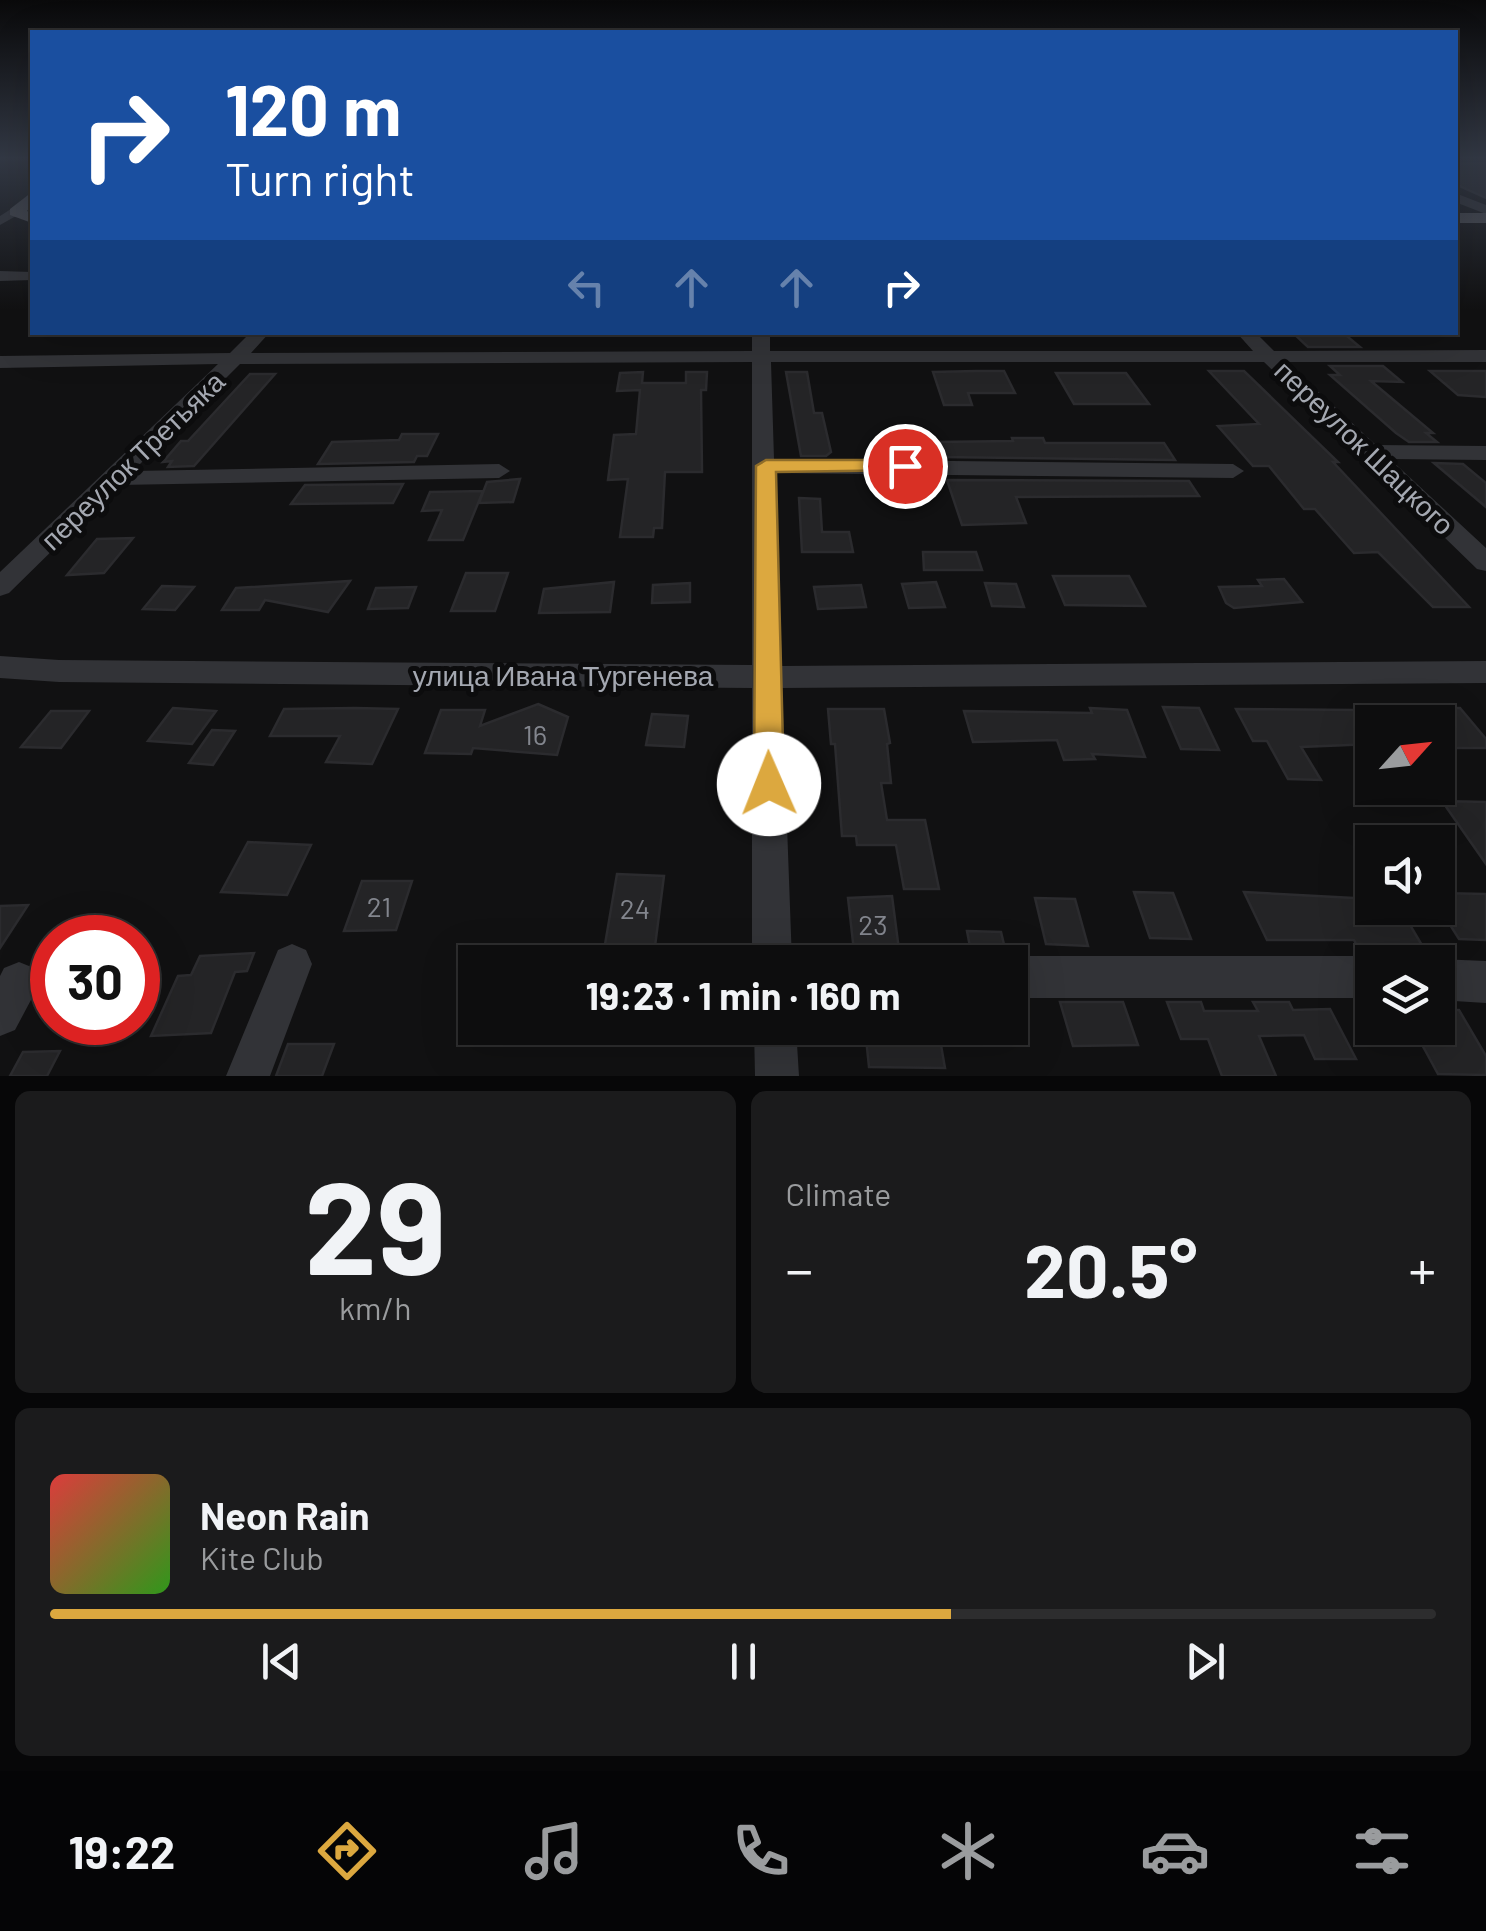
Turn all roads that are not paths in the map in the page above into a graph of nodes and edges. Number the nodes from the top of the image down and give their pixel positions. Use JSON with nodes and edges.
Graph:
{"nodes":[{"id":1,"x":16,"y":213,"type":"edge"},
{"id":2,"x":1486,"y":214,"type":"edge"},
{"id":3,"x":1458,"y":218,"type":"edge"},
{"id":4,"x":0,"y":220,"type":"edge"},
{"id":5,"x":0,"y":276,"type":"edge"},
{"id":6,"x":30,"y":276,"type":"edge"},
{"id":7,"x":259,"y":335,"type":"edge"},
{"id":8,"x":1247,"y":335,"type":"edge"},
{"id":9,"x":762,"y":345,"type":"edge"},
{"id":10,"x":1270,"y":356,"type":"junction"},
{"id":11,"x":1486,"y":356,"type":"edge"},
{"id":12,"x":237,"y":359,"type":"junction"},
{"id":13,"x":0,"y":362,"type":"edge"},
{"id":14,"x":1370,"y":452,"type":"junction"},
{"id":15,"x":1486,"y":454,"type":"edge"},
{"id":16,"x":766,"y":466,"type":"junction"},
{"id":17,"x":499,"y":471,"type":"dead end"},
{"id":18,"x":1233,"y":471,"type":"dead end"},
{"id":19,"x":113,"y":478,"type":"junction"},
{"id":20,"x":1486,"y":563,"type":"edge"},
{"id":21,"x":0,"y":587,"type":"edge"},
{"id":22,"x":0,"y":667,"type":"edge"},
{"id":23,"x":1486,"y":672,"type":"edge"},
{"id":24,"x":767,"y":677,"type":"junction"},
{"id":25,"x":772,"y":945,"type":"edge"},
{"id":26,"x":292,"y":964,"type":"dead end"},
{"id":27,"x":1028,"y":977,"type":"edge"},
{"id":28,"x":1355,"y":977,"type":"edge"},
{"id":29,"x":1455,"y":981,"type":"edge"},
{"id":30,"x":1486,"y":982,"type":"edge"},
{"id":31,"x":776,"y":1045,"type":"edge"},
{"id":32,"x":248,"y":1076,"type":"edge"},
{"id":33,"x":777,"y":1076,"type":"edge"}],
"edges":[{"from":1,"to":4,"type":"street"},
{"from":2,"to":3,"type":"main road"},
{"from":5,"to":6,"type":"street"},
{"from":7,"to":12,"type":"street","name":"переулок Третьяка"},
{"from":8,"to":10,"type":"street","name":"переулок Шацкого"},
{"from":9,"to":10,"type":"street"},
{"from":9,"to":12,"type":"street"},
{"from":9,"to":16,"type":"street"},
{"from":10,"to":11,"type":"street"},
{"from":10,"to":14,"type":"street","name":"переулок Шацкого"},
{"from":12,"to":13,"type":"street"},
{"from":12,"to":19,"type":"street","name":"переулок Третьяка"},
{"from":14,"to":15,"type":"street"},
{"from":14,"to":20,"type":"street","name":"переулок Шацкого"},
{"from":16,"to":18,"type":"street"},
{"from":16,"to":24,"type":"street"},
{"from":17,"to":19,"type":"street"},
{"from":19,"to":21,"type":"street","name":"переулок Третьяка"},
{"from":22,"to":24,"type":"street","name":"улица Ивана Тургенева"},
{"from":23,"to":24,"type":"street","name":"улица Ивана Тургенева"},
{"from":24,"to":25,"type":"street"},
{"from":26,"to":32,"type":"street"},
{"from":27,"to":28,"type":"street"},
{"from":29,"to":30,"type":"street"},
{"from":31,"to":33,"type":"street"}]}
